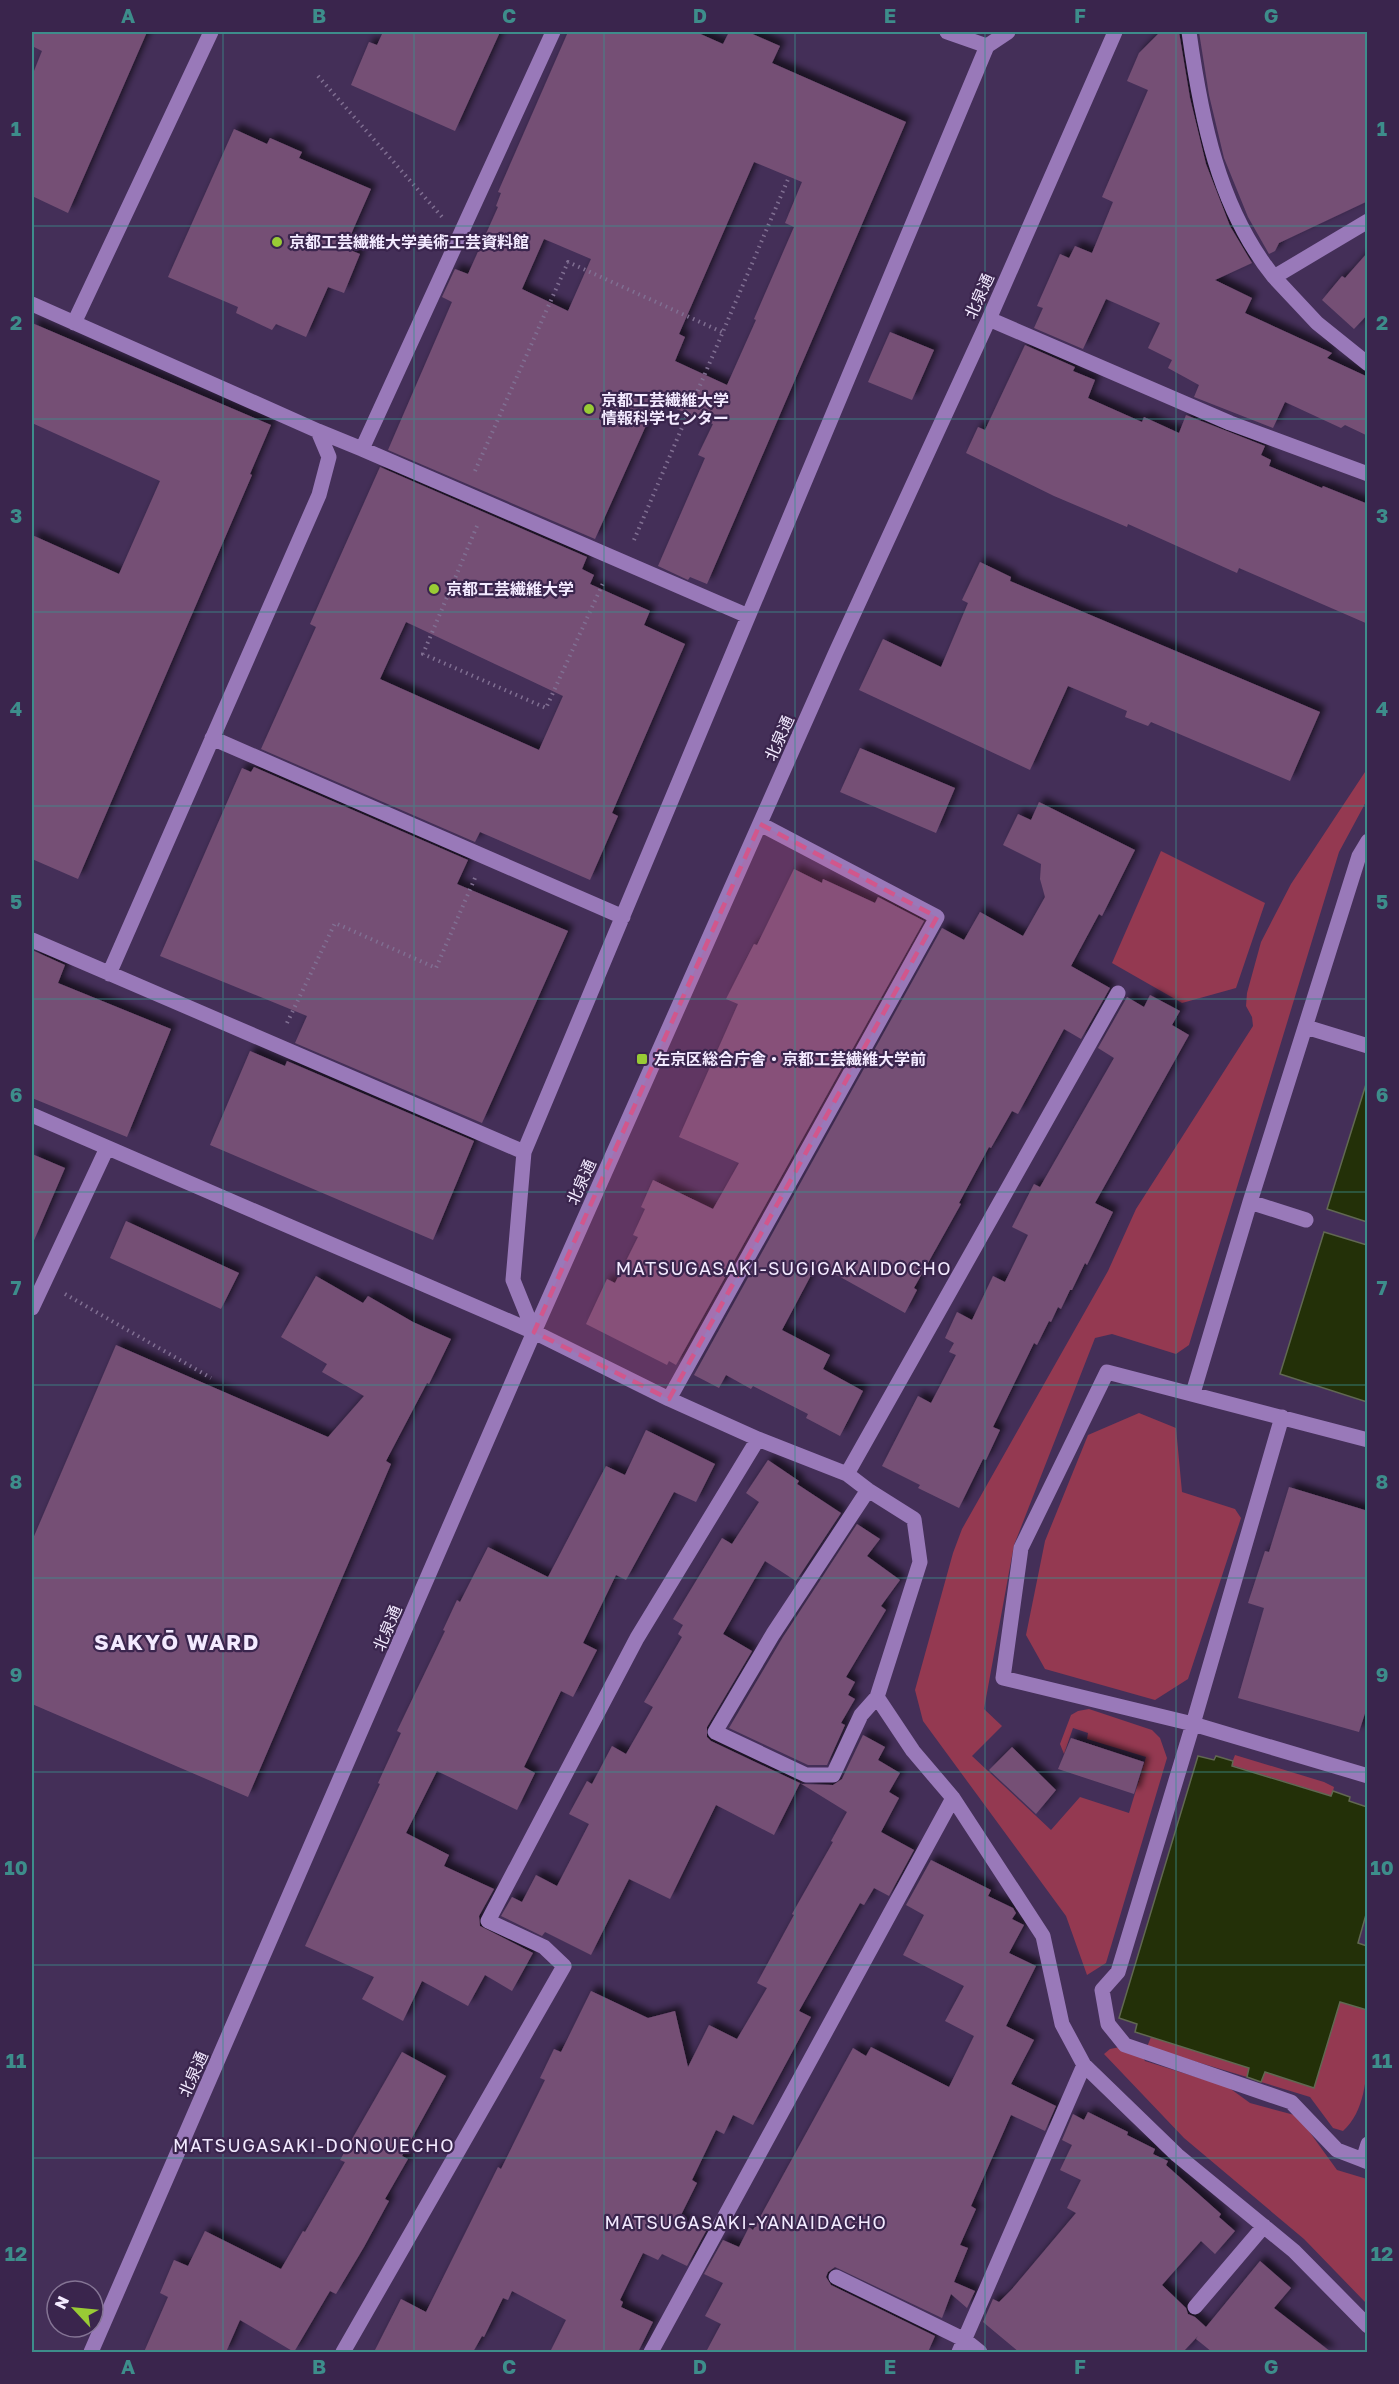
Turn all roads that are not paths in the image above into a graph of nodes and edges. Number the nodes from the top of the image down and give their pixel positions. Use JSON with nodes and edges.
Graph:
{"nodes":[{"id":1,"x":212,"y":32,"type":"edge"},
{"id":2,"x":553,"y":32,"type":"edge"},
{"id":3,"x":947,"y":32,"type":"edge"},
{"id":4,"x":1008,"y":32,"type":"edge"},
{"id":5,"x":1115,"y":32,"type":"edge"},
{"id":6,"x":1188,"y":32,"type":"edge"},
{"id":7,"x":987,"y":46,"type":"junction"},
{"id":8,"x":1368,"y":221,"type":"edge"},
{"id":9,"x":1274,"y":277,"type":"junction"},
{"id":10,"x":32,"y":304,"type":"edge"},
{"id":11,"x":989,"y":319,"type":"junction"},
{"id":12,"x":74,"y":323,"type":"junction"},
{"id":13,"x":1368,"y":364,"type":"edge"},
{"id":14,"x":318,"y":431,"type":"junction"},
{"id":15,"x":362,"y":449,"type":"junction"},
{"id":16,"x":1368,"y":474,"type":"edge"},
{"id":17,"x":748,"y":616,"type":"junction"},
{"id":18,"x":212,"y":738,"type":"junction"},
{"id":19,"x":760,"y":824,"type":"junction"},
{"id":20,"x":1368,"y":841,"type":"edge"},
{"id":21,"x":623,"y":917,"type":"junction"},
{"id":22,"x":32,"y":940,"type":"edge"},
{"id":23,"x":109,"y":974,"type":"junction"},
{"id":24,"x":1118,"y":993,"type":"dead end"},
{"id":25,"x":1306,"y":1027,"type":"junction"},
{"id":26,"x":1368,"y":1046,"type":"edge"},
{"id":27,"x":32,"y":1115,"type":"edge"},
{"id":28,"x":107,"y":1148,"type":"junction"},
{"id":29,"x":524,"y":1152,"type":"junction"},
{"id":30,"x":1250,"y":1202,"type":"junction"},
{"id":31,"x":1306,"y":1220,"type":"dead end"},
{"id":32,"x":32,"y":1308,"type":"edge"},
{"id":33,"x":534,"y":1332,"type":"junction"},
{"id":34,"x":1193,"y":1393,"type":"junction"},
{"id":35,"x":669,"y":1399,"type":"junction"},
{"id":36,"x":1282,"y":1417,"type":"junction"},
{"id":37,"x":758,"y":1439,"type":"junction"},
{"id":38,"x":1368,"y":1440,"type":"edge"},
{"id":39,"x":847,"y":1474,"type":"junction"},
{"id":40,"x":868,"y":1490,"type":"junction"},
{"id":41,"x":877,"y":1697,"type":"junction"},
{"id":42,"x":1193,"y":1724,"type":"junction"},
{"id":43,"x":1368,"y":1776,"type":"edge"},
{"id":44,"x":953,"y":1798,"type":"junction"},
{"id":45,"x":1084,"y":2065,"type":"junction"},
{"id":46,"x":1368,"y":2144,"type":"edge"},
{"id":47,"x":1365,"y":2161,"type":"edge"},
{"id":48,"x":1264,"y":2226,"type":"junction"},
{"id":49,"x":836,"y":2277,"type":"dead end"},
{"id":50,"x":1195,"y":2307,"type":"dead end"},
{"id":51,"x":1368,"y":2326,"type":"edge"},
{"id":52,"x":962,"y":2346,"type":"edge"},
{"id":53,"x":91,"y":2352,"type":"edge"},
{"id":54,"x":343,"y":2352,"type":"edge"},
{"id":55,"x":651,"y":2352,"type":"edge"},
{"id":56,"x":980,"y":2352,"type":"edge"}],
"edges":[{"from":1,"to":12,"type":"street"},
{"from":2,"to":15,"type":"street"},
{"from":3,"to":7,"type":"street"},
{"from":4,"to":7,"type":"street"},
{"from":5,"to":11,"type":"street","name":"北泉通"},
{"from":6,"to":9,"type":"street"},
{"from":7,"to":17,"type":"street"},
{"from":8,"to":9,"type":"street"},
{"from":9,"to":13,"type":"street"},
{"from":10,"to":12,"type":"street"},
{"from":11,"to":16,"type":"street"},
{"from":11,"to":19,"type":"street","name":"北泉通"},
{"from":12,"to":14,"type":"street"},
{"from":14,"to":15,"type":"street"},
{"from":14,"to":18,"type":"street"},
{"from":15,"to":17,"type":"street"},
{"from":17,"to":21,"type":"street"},
{"from":18,"to":21,"type":"street"},
{"from":18,"to":23,"type":"street"},
{"from":19,"to":33,"type":"street","name":"北泉通"},
{"from":19,"to":35,"type":"street"},
{"from":20,"to":25,"type":"street"},
{"from":21,"to":29,"type":"street"},
{"from":22,"to":23,"type":"street"},
{"from":23,"to":29,"type":"street"},
{"from":24,"to":39,"type":"street"},
{"from":25,"to":26,"type":"street"},
{"from":25,"to":30,"type":"street"},
{"from":27,"to":28,"type":"street"},
{"from":28,"to":32,"type":"street"},
{"from":28,"to":33,"type":"street"},
{"from":29,"to":33,"type":"street"},
{"from":30,"to":31,"type":"street"},
{"from":30,"to":34,"type":"street"},
{"from":33,"to":35,"type":"street"},
{"from":33,"to":53,"type":"street","name":"北泉通"},
{"from":34,"to":36,"type":"street"},
{"from":34,"to":42,"type":"street"},
{"from":35,"to":37,"type":"street"},
{"from":36,"to":38,"type":"street"},
{"from":36,"to":42,"type":"street"},
{"from":37,"to":39,"type":"street"},
{"from":37,"to":54,"type":"street"},
{"from":39,"to":40,"type":"street"},
{"from":40,"to":41,"type":"street"},
{"from":40,"to":41,"type":"street"},
{"from":41,"to":44,"type":"street"},
{"from":42,"to":43,"type":"street"},
{"from":42,"to":47,"type":"street"},
{"from":44,"to":45,"type":"street"},
{"from":44,"to":55,"type":"street"},
{"from":45,"to":48,"type":"street"},
{"from":45,"to":52,"type":"street"},
{"from":46,"to":47,"type":"street"},
{"from":48,"to":50,"type":"street"},
{"from":48,"to":51,"type":"street"},
{"from":49,"to":52,"type":"street"},
{"from":52,"to":56,"type":"street"}]}
